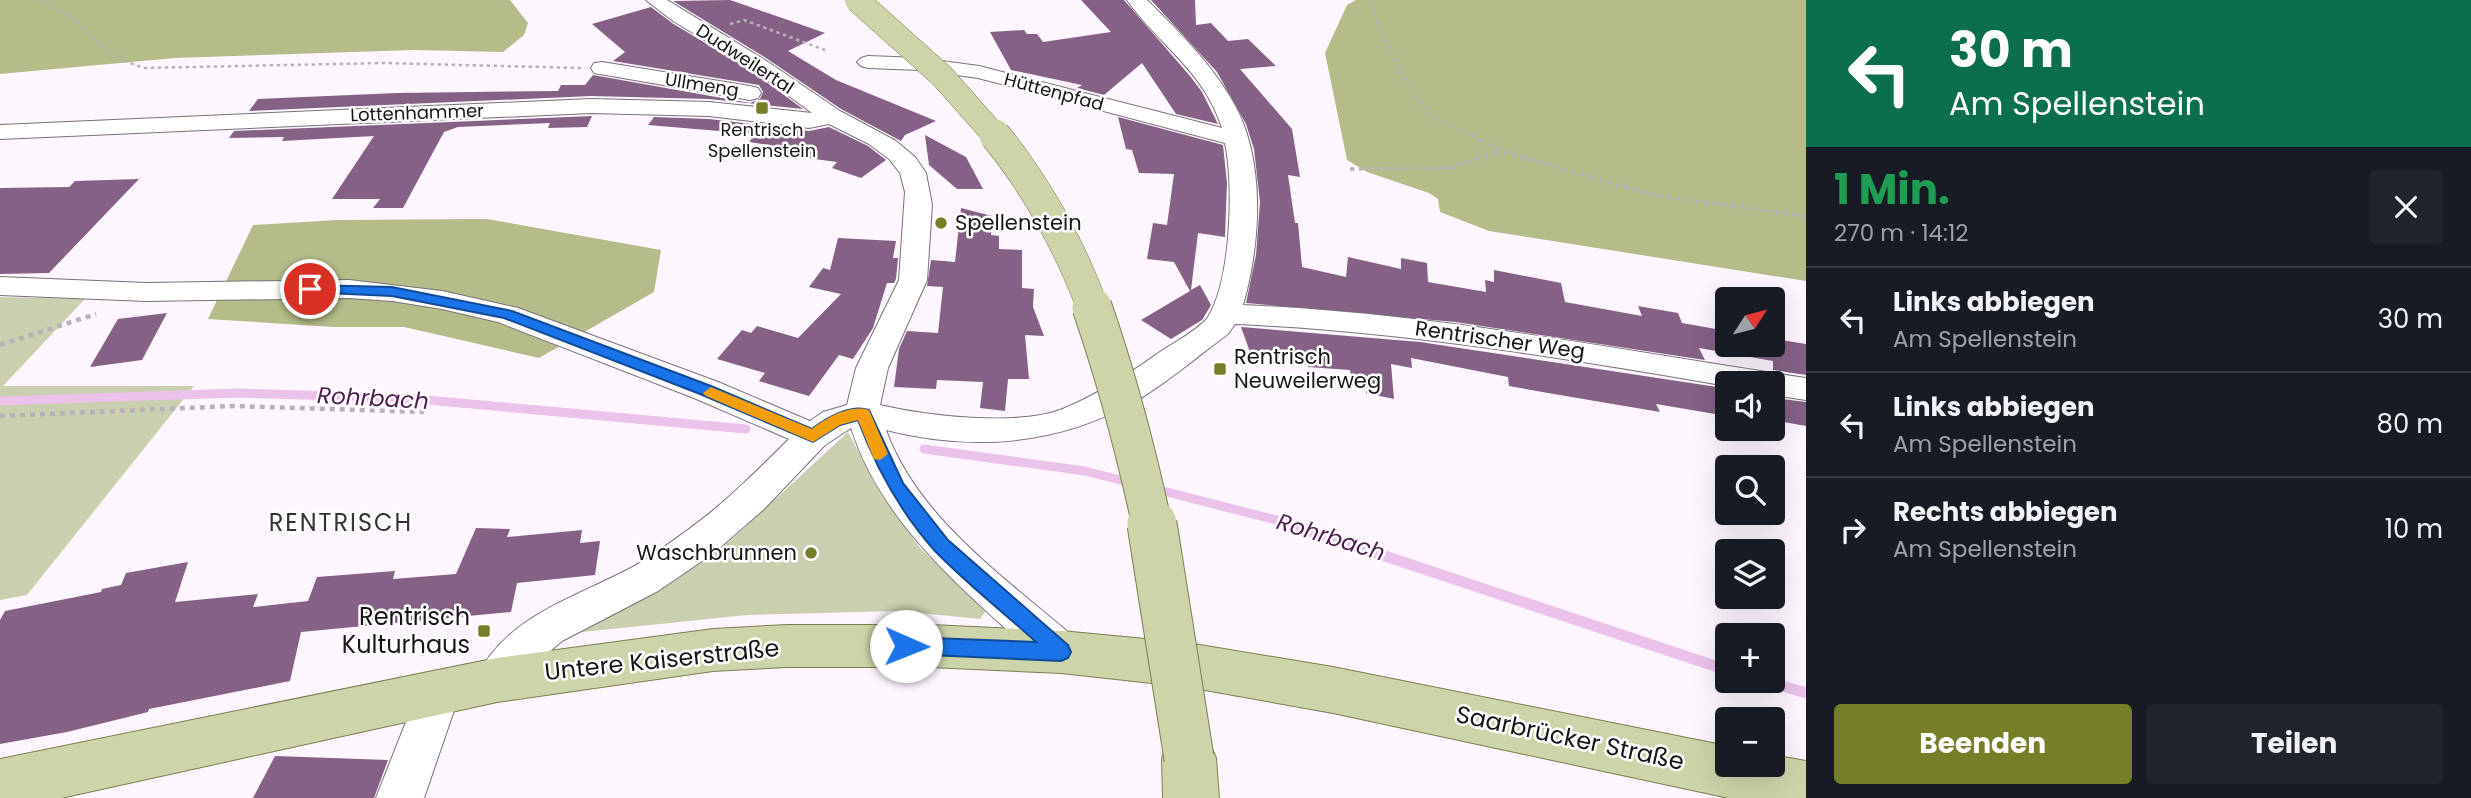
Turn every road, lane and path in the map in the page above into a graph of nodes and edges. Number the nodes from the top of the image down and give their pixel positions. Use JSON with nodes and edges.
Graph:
{"nodes":[{"id":1,"x":40,"y":0,"type":"edge"},
{"id":2,"x":655,"y":0,"type":"edge"},
{"id":3,"x":857,"y":0,"type":"edge"},
{"id":4,"x":1136,"y":0,"type":"edge"},
{"id":5,"x":1371,"y":0,"type":"edge"},
{"id":6,"x":705,"y":32,"type":"junction"},
{"id":7,"x":825,"y":50,"type":"dead end"},
{"id":8,"x":868,"y":62,"type":"dead end"},
{"id":9,"x":603,"y":68,"type":"joint"},
{"id":10,"x":801,"y":95,"type":"junction"},
{"id":11,"x":832,"y":116,"type":"junction"},
{"id":12,"x":0,"y":132,"type":"edge"},
{"id":13,"x":1236,"y":139,"type":"junction"},
{"id":14,"x":1501,"y":150,"type":"junction"},
{"id":15,"x":1350,"y":169,"type":"dead end"},
{"id":16,"x":1806,"y":216,"type":"edge"},
{"id":17,"x":0,"y":286,"type":"edge"},
{"id":18,"x":104,"y":290,"type":"joint"},
{"id":19,"x":146,"y":292,"type":"junction"},
{"id":20,"x":1228,"y":314,"type":"junction"},
{"id":21,"x":0,"y":345,"type":"edge"},
{"id":22,"x":1715,"y":374,"type":"edge"},
{"id":23,"x":1785,"y":385,"type":"edge"},
{"id":24,"x":1806,"y":389,"type":"edge"},
{"id":25,"x":424,"y":412,"type":"dead end"},
{"id":26,"x":864,"y":414,"type":"junction"},
{"id":27,"x":0,"y":416,"type":"edge"},
{"id":28,"x":813,"y":436,"type":"junction"},
{"id":29,"x":1061,"y":652,"type":"junction"},
{"id":30,"x":497,"y":680,"type":"junction"},
{"id":31,"x":439,"y":690,"type":"junction"},
{"id":32,"x":1333,"y":690,"type":"joint"},
{"id":33,"x":1190,"y":778,"type":"edge"},
{"id":34,"x":0,"y":785,"type":"edge"},
{"id":35,"x":1806,"y":788,"type":"edge"},
{"id":36,"x":400,"y":798,"type":"edge"}],
"edges":[{"from":1,"to":9,"type":"path"},
{"from":2,"to":6,"type":"street","name":"Dudweilertal"},
{"from":3,"to":33,"type":"main road","bridge":true},
{"from":4,"to":13,"type":"street"},
{"from":5,"to":14,"type":"path"},
{"from":6,"to":7,"type":"path"},
{"from":6,"to":10,"type":"street","name":"Dudweilertal"},
{"from":8,"to":13,"type":"street","name":"Hüttenpfad"},
{"from":9,"to":10,"type":"street","name":"Ullmeng"},
{"from":10,"to":11,"type":"street","name":"Dudweilertal"},
{"from":11,"to":12,"type":"street","name":"Lottenhammer"},
{"from":11,"to":26,"type":"street","name":"Dudweilertal"},
{"from":13,"to":20,"type":"street"},
{"from":14,"to":15,"type":"path"},
{"from":14,"to":16,"type":"path"},
{"from":17,"to":18,"type":"street"},
{"from":18,"to":19,"type":"lane"},
{"from":19,"to":21,"type":"path"},
{"from":19,"to":28,"type":"lane"},
{"from":20,"to":22,"type":"street","name":"Rentrischer Weg"},
{"from":20,"to":26,"type":"street"},
{"from":23,"to":24,"type":"street","name":"Rentrischer Weg"},
{"from":25,"to":27,"type":"path"},
{"from":26,"to":28,"type":"street"},
{"from":26,"to":29,"type":"street"},
{"from":28,"to":30,"type":"street"},
{"from":29,"to":30,"type":"main road","name":"Untere Kaiserstraße"},
{"from":29,"to":32,"type":"main road","name":"Untere Kaiserstraße"},
{"from":30,"to":31,"type":"main road","name":"Untere Kaiserstraße"},
{"from":31,"to":34,"type":"main road","name":"Untere Kaiserstraße"},
{"from":31,"to":36,"type":"street"},
{"from":32,"to":35,"type":"main road","name":"Saarbrücker Straße"}]}
